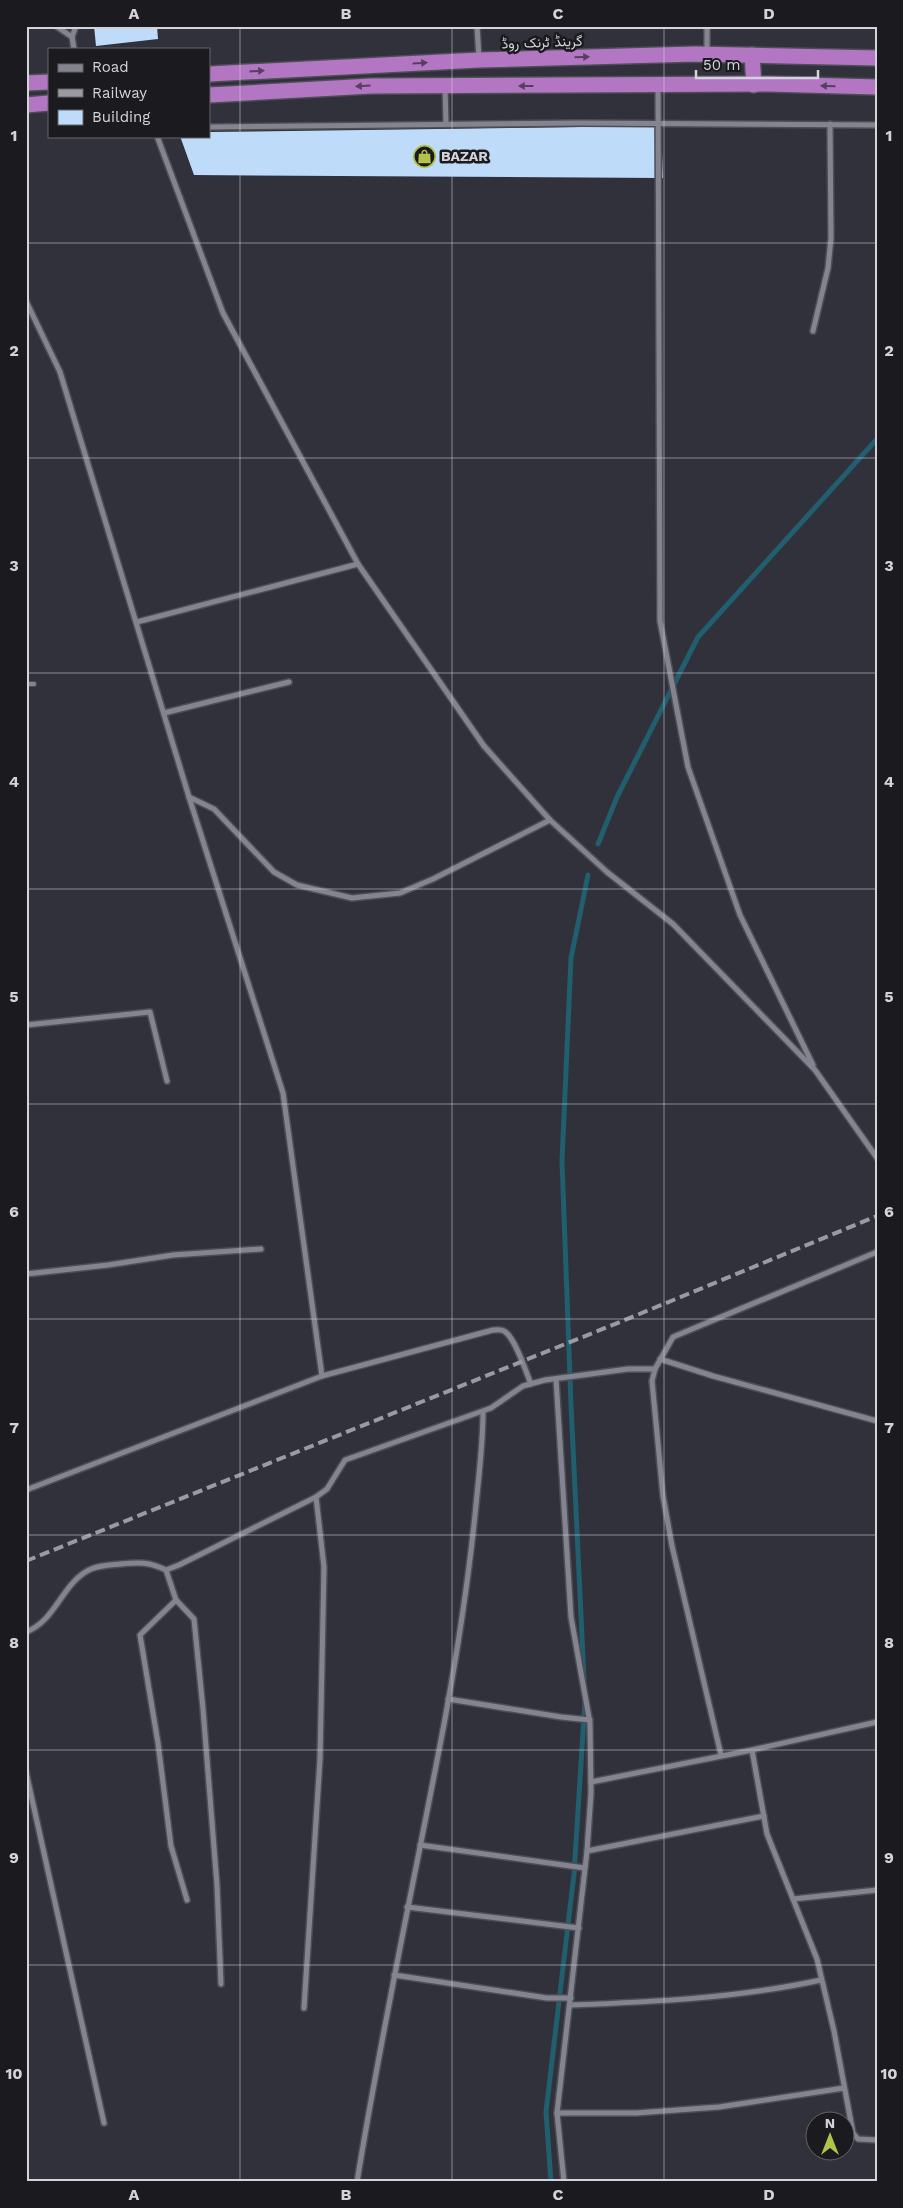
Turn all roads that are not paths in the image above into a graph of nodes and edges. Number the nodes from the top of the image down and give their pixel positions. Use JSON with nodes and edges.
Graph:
{"nodes":[{"id":1,"x":56,"y":26,"type":"edge"},
{"id":2,"x":76,"y":26,"type":"edge"},
{"id":3,"x":477,"y":26,"type":"edge"},
{"id":4,"x":707,"y":26,"type":"edge"},
{"id":5,"x":72,"y":37,"type":"junction"},
{"id":6,"x":74,"y":48,"type":"edge"},
{"id":7,"x":707,"y":54,"type":"junction"},
{"id":8,"x":752,"y":55,"type":"junction"},
{"id":9,"x":877,"y":58,"type":"edge"},
{"id":10,"x":479,"y":60,"type":"junction"},
{"id":11,"x":210,"y":74,"type":"edge"},
{"id":12,"x":48,"y":82,"type":"edge"},
{"id":13,"x":26,"y":83,"type":"edge"},
{"id":14,"x":754,"y":84,"type":"junction"},
{"id":15,"x":658,"y":85,"type":"junction"},
{"id":16,"x":445,"y":86,"type":"junction"},
{"id":17,"x":877,"y":87,"type":"edge"},
{"id":18,"x":210,"y":95,"type":"edge"},
{"id":19,"x":48,"y":103,"type":"edge"},
{"id":20,"x":26,"y":105,"type":"edge"},
{"id":21,"x":658,"y":123,"type":"junction"},
{"id":22,"x":446,"y":124,"type":"junction"},
{"id":23,"x":830,"y":124,"type":"junction"},
{"id":24,"x":877,"y":125,"type":"edge"},
{"id":25,"x":210,"y":127,"type":"edge"},
{"id":26,"x":158,"y":138,"type":"edge"},
{"id":27,"x":26,"y":301,"type":"edge"},
{"id":28,"x":814,"y":331,"type":"dead end"},
{"id":29,"x":358,"y":564,"type":"junction"},
{"id":30,"x":138,"y":622,"type":"junction"},
{"id":31,"x":289,"y":682,"type":"dead end"},
{"id":32,"x":26,"y":684,"type":"edge"},
{"id":33,"x":34,"y":684,"type":"dead end"},
{"id":34,"x":164,"y":713,"type":"junction"},
{"id":35,"x":189,"y":797,"type":"junction"},
{"id":36,"x":550,"y":820,"type":"junction"},
{"id":37,"x":26,"y":1026,"type":"edge"},
{"id":38,"x":816,"y":1070,"type":"junction"},
{"id":39,"x":167,"y":1081,"type":"dead end"},
{"id":40,"x":877,"y":1158,"type":"edge"},
{"id":41,"x":261,"y":1249,"type":"dead end"},
{"id":42,"x":877,"y":1252,"type":"edge"},
{"id":43,"x":26,"y":1274,"type":"edge"},
{"id":44,"x":660,"y":1359,"type":"junction"},
{"id":45,"x":655,"y":1368,"type":"junction"},
{"id":46,"x":322,"y":1376,"type":"junction"},
{"id":47,"x":556,"y":1378,"type":"junction"},
{"id":48,"x":531,"y":1384,"type":"junction"},
{"id":49,"x":483,"y":1412,"type":"junction"},
{"id":50,"x":877,"y":1421,"type":"edge"},
{"id":51,"x":26,"y":1490,"type":"edge"},
{"id":52,"x":316,"y":1497,"type":"junction"},
{"id":53,"x":166,"y":1570,"type":"junction"},
{"id":54,"x":176,"y":1600,"type":"junction"},
{"id":55,"x":26,"y":1632,"type":"edge"},
{"id":56,"x":448,"y":1699,"type":"junction"},
{"id":57,"x":590,"y":1720,"type":"junction"},
{"id":58,"x":877,"y":1722,"type":"edge"},
{"id":59,"x":752,"y":1750,"type":"junction"},
{"id":60,"x":721,"y":1755,"type":"junction"},
{"id":61,"x":26,"y":1772,"type":"edge"},
{"id":62,"x":591,"y":1782,"type":"junction"},
{"id":63,"x":764,"y":1816,"type":"junction"},
{"id":64,"x":420,"y":1845,"type":"junction"},
{"id":65,"x":587,"y":1851,"type":"junction"},
{"id":66,"x":586,"y":1868,"type":"junction"},
{"id":67,"x":877,"y":1890,"type":"edge"},
{"id":68,"x":793,"y":1899,"type":"junction"},
{"id":69,"x":187,"y":1900,"type":"dead end"},
{"id":70,"x":408,"y":1907,"type":"junction"},
{"id":71,"x":579,"y":1928,"type":"junction"},
{"id":72,"x":394,"y":1975,"type":"junction"},
{"id":73,"x":821,"y":1980,"type":"junction"},
{"id":74,"x":221,"y":1984,"type":"dead end"},
{"id":75,"x":571,"y":1998,"type":"junction"},
{"id":76,"x":570,"y":2005,"type":"junction"},
{"id":77,"x":304,"y":2008,"type":"dead end"},
{"id":78,"x":844,"y":2088,"type":"junction"},
{"id":79,"x":558,"y":2113,"type":"junction"},
{"id":80,"x":104,"y":2123,"type":"dead end"},
{"id":81,"x":877,"y":2140,"type":"edge"},
{"id":82,"x":357,"y":2182,"type":"edge"},
{"id":83,"x":564,"y":2182,"type":"edge"}],
"edges":[{"from":1,"to":5,"type":"street"},
{"from":2,"to":5,"type":"street"},
{"from":3,"to":10,"type":"street"},
{"from":4,"to":7,"type":"street"},
{"from":5,"to":6,"type":"street"},
{"from":7,"to":8,"type":"highway","name":"گرینڈ ٹرنک روڈ"},
{"from":10,"to":7,"type":"highway","name":"گرینڈ ٹرنک روڈ","one_way":true},
{"from":8,"to":9,"type":"highway","name":"گرینڈ ٹرنک روڈ"},
{"from":8,"to":14,"type":"highway"},
{"from":11,"to":10,"type":"highway","name":"گرینڈ ٹرنک روڈ","one_way":true},
{"from":12,"to":13,"type":"highway"},
{"from":14,"to":15,"type":"highway"},
{"from":17,"to":14,"type":"highway","one_way":true},
{"from":15,"to":16,"type":"highway","one_way":true},
{"from":15,"to":21,"type":"street"},
{"from":16,"to":18,"type":"highway","one_way":true},
{"from":16,"to":22,"type":"street"},
{"from":19,"to":20,"type":"highway"},
{"from":21,"to":22,"type":"street"},
{"from":21,"to":23,"type":"street"},
{"from":21,"to":38,"type":"street"},
{"from":22,"to":25,"type":"street"},
{"from":23,"to":24,"type":"street"},
{"from":23,"to":28,"type":"street"},
{"from":26,"to":29,"type":"street"},
{"from":27,"to":30,"type":"street"},
{"from":29,"to":30,"type":"street"},
{"from":29,"to":36,"type":"street"},
{"from":30,"to":34,"type":"street"},
{"from":31,"to":34,"type":"street"},
{"from":32,"to":33,"type":"lane"},
{"from":34,"to":35,"type":"street"},
{"from":35,"to":36,"type":"street"},
{"from":35,"to":46,"type":"street"},
{"from":36,"to":38,"type":"street"},
{"from":37,"to":39,"type":"street"},
{"from":38,"to":40,"type":"street"},
{"from":41,"to":43,"type":"street"},
{"from":42,"to":44,"type":"street"},
{"from":44,"to":45,"type":"street"},
{"from":44,"to":50,"type":"street"},
{"from":45,"to":47,"type":"street"},
{"from":45,"to":60,"type":"street"},
{"from":46,"to":48,"type":"street"},
{"from":46,"to":51,"type":"street"},
{"from":47,"to":48,"type":"street"},
{"from":47,"to":57,"type":"street"},
{"from":48,"to":49,"type":"street"},
{"from":49,"to":52,"type":"street"},
{"from":49,"to":56,"type":"street"},
{"from":52,"to":53,"type":"street"},
{"from":52,"to":77,"type":"street"},
{"from":53,"to":54,"type":"street"},
{"from":53,"to":55,"type":"street"},
{"from":54,"to":69,"type":"street"},
{"from":54,"to":74,"type":"street"},
{"from":56,"to":57,"type":"street"},
{"from":56,"to":64,"type":"street"},
{"from":57,"to":62,"type":"street"},
{"from":58,"to":59,"type":"street"},
{"from":59,"to":60,"type":"street"},
{"from":59,"to":63,"type":"street"},
{"from":60,"to":62,"type":"street"},
{"from":61,"to":80,"type":"street"},
{"from":62,"to":65,"type":"street"},
{"from":63,"to":65,"type":"street"},
{"from":63,"to":68,"type":"street"},
{"from":64,"to":66,"type":"street"},
{"from":64,"to":70,"type":"street"},
{"from":65,"to":66,"type":"street"},
{"from":66,"to":71,"type":"street"},
{"from":67,"to":68,"type":"street"},
{"from":68,"to":73,"type":"street"},
{"from":70,"to":71,"type":"street"},
{"from":70,"to":72,"type":"street"},
{"from":71,"to":75,"type":"street"},
{"from":72,"to":75,"type":"street"},
{"from":72,"to":82,"type":"street"},
{"from":73,"to":76,"type":"street"},
{"from":73,"to":78,"type":"street"},
{"from":75,"to":76,"type":"street"},
{"from":76,"to":79,"type":"street"},
{"from":78,"to":79,"type":"street"},
{"from":78,"to":81,"type":"street"},
{"from":79,"to":83,"type":"street"}]}
